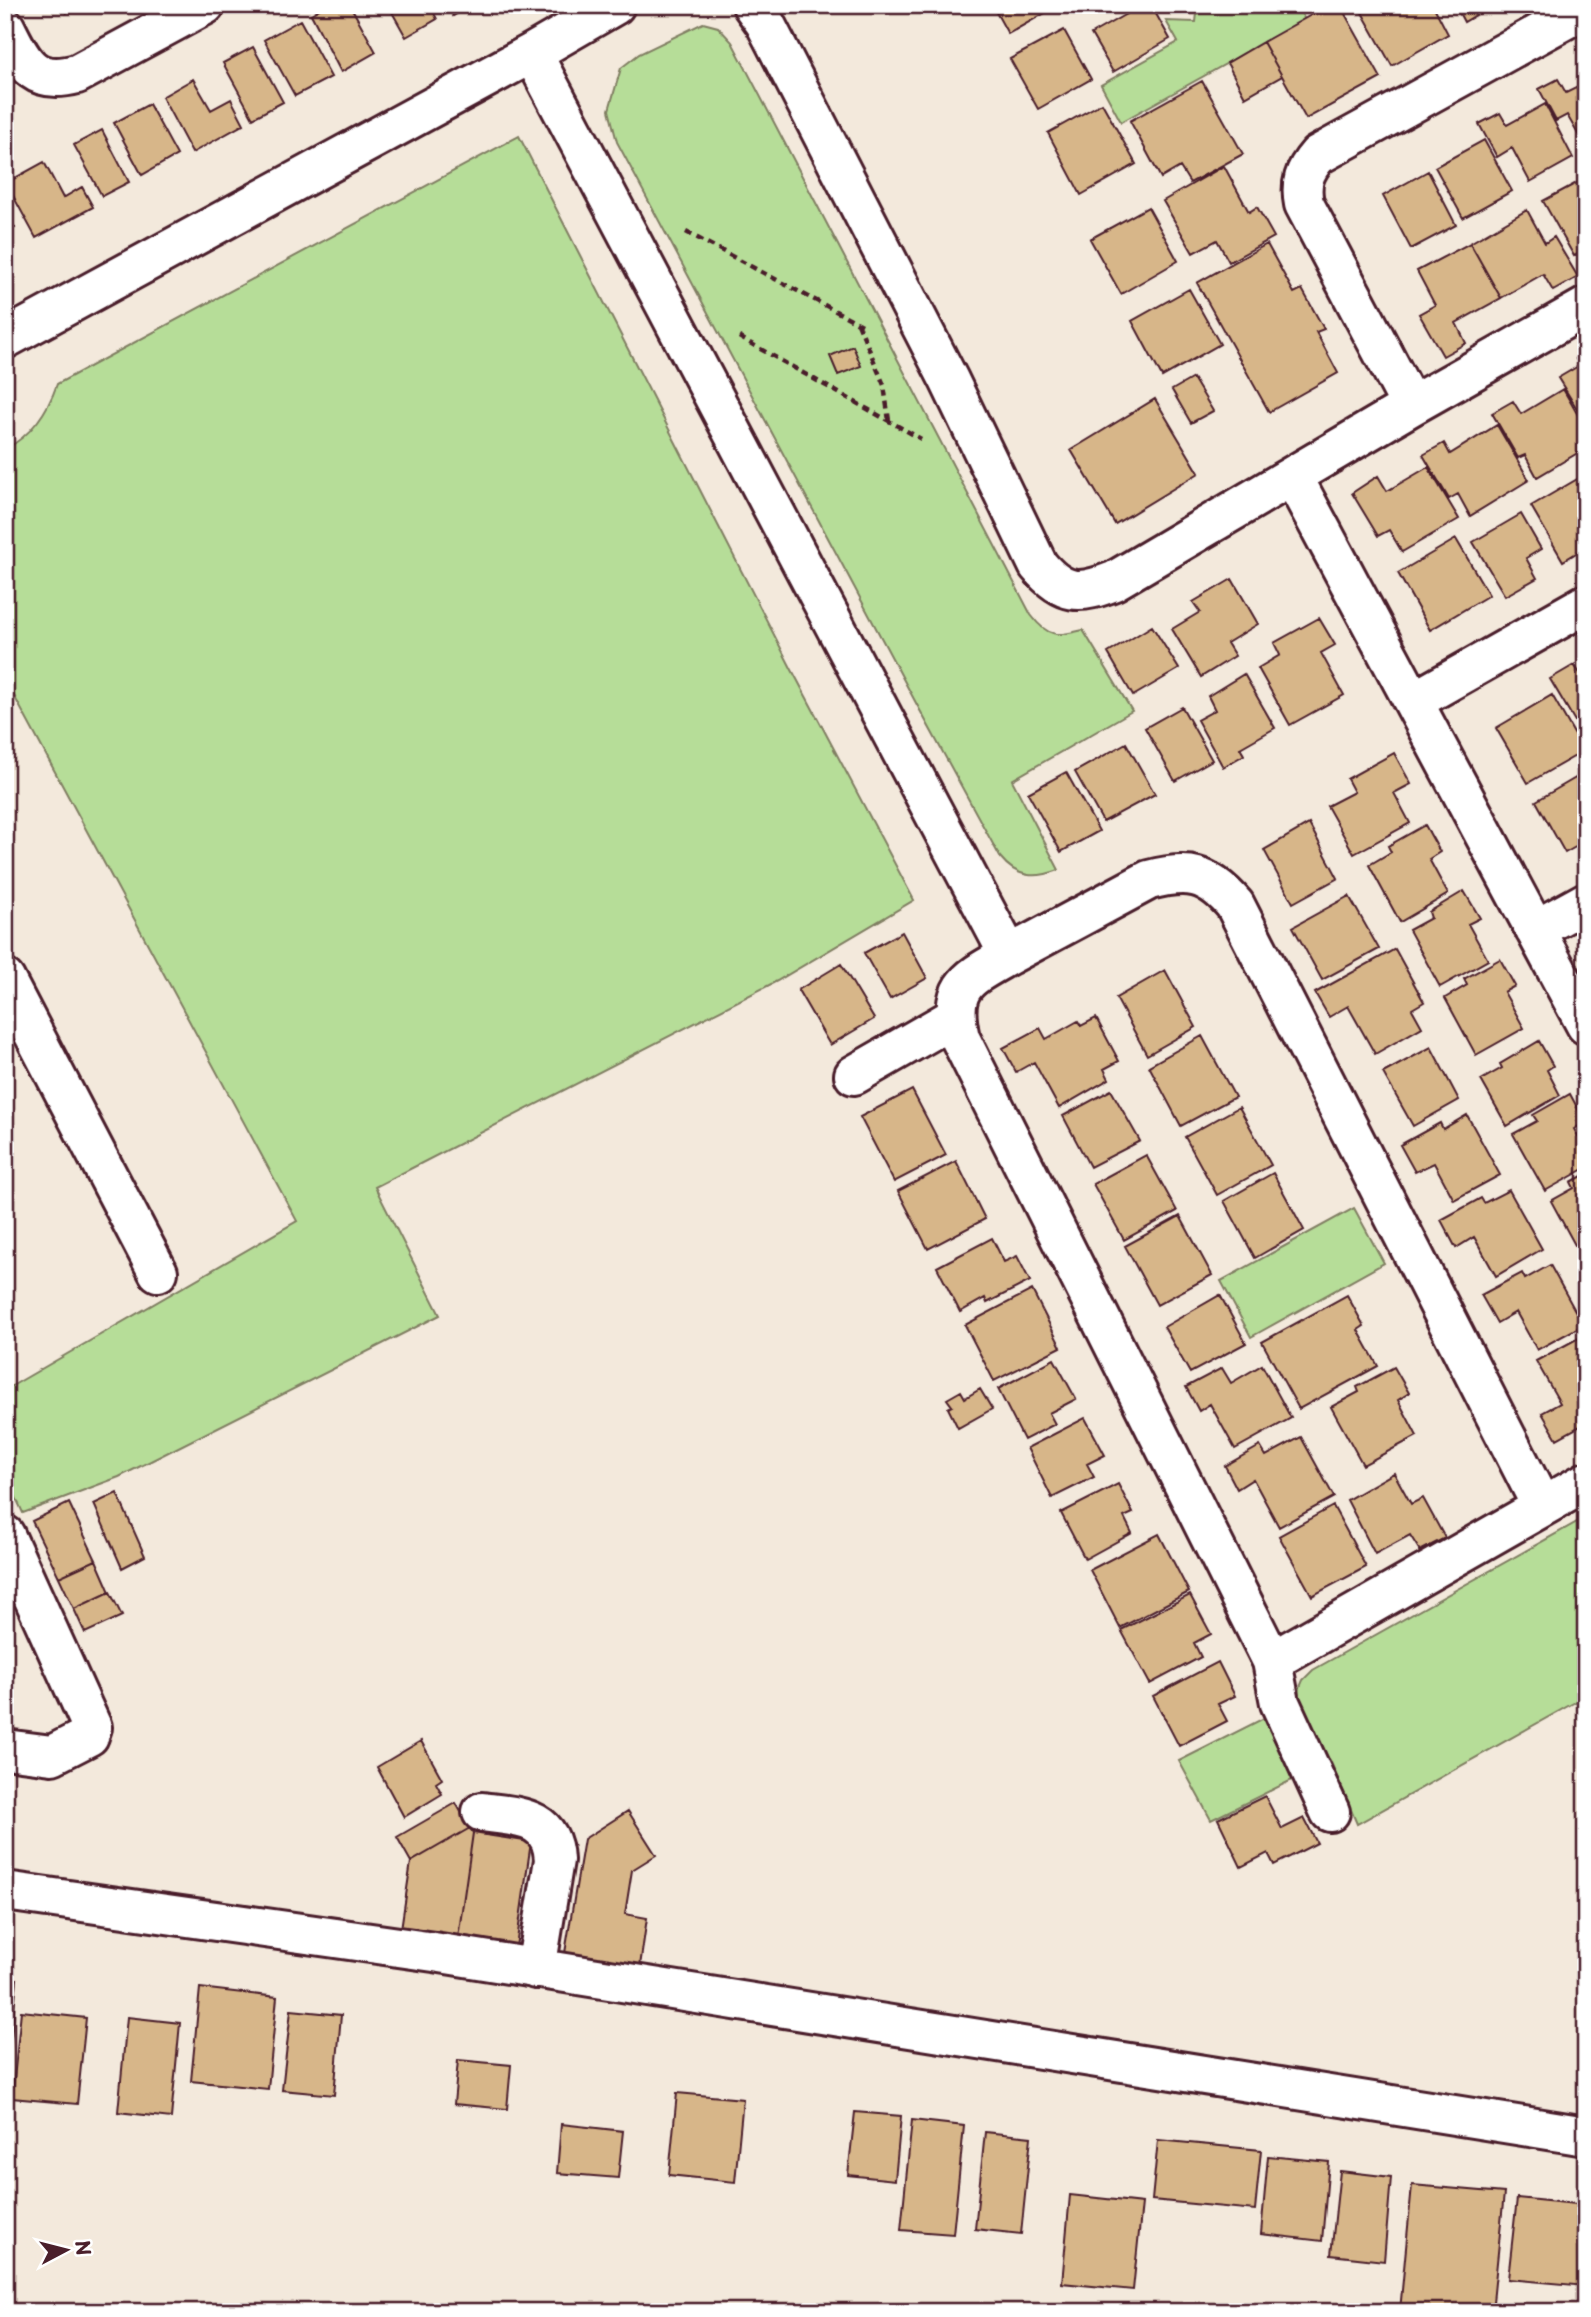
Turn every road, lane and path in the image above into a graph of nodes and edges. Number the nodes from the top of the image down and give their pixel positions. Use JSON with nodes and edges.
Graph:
{"nodes":[{"id":1,"x":205,"y":5,"type":"edge"},
{"id":2,"x":615,"y":5,"type":"edge"},
{"id":3,"x":752,"y":5,"type":"edge"},
{"id":4,"x":1586,"y":8,"type":"edge"},
{"id":5,"x":5,"y":27,"type":"edge"},
{"id":6,"x":532,"y":53,"type":"junction"},
{"id":7,"x":682,"y":229,"type":"dead end"},
{"id":8,"x":1586,"y":307,"type":"edge"},
{"id":9,"x":857,"y":322,"type":"junction"},
{"id":10,"x":922,"y":329,"type":"junction"},
{"id":11,"x":5,"y":339,"type":"edge"},
{"id":12,"x":690,"y":351,"type":"junction"},
{"id":13,"x":1411,"y":406,"type":"junction"},
{"id":14,"x":890,"y":421,"type":"junction"},
{"id":15,"x":927,"y":442,"type":"dead end"},
{"id":16,"x":1293,"y":477,"type":"junction"},
{"id":17,"x":1586,"y":604,"type":"edge"},
{"id":18,"x":1414,"y":701,"type":"junction"},
{"id":19,"x":1586,"y":902,"type":"edge"},
{"id":20,"x":1535,"y":930,"type":"junction"},
{"id":21,"x":1009,"y":955,"type":"junction"},
{"id":22,"x":6,"y":983,"type":"edge"},
{"id":23,"x":955,"y":1017,"type":"junction"},
{"id":24,"x":1586,"y":1025,"type":"edge"},
{"id":25,"x":854,"y":1075,"type":"dead end"},
{"id":26,"x":158,"y":1272,"type":"dead end"},
{"id":27,"x":1586,"y":1482,"type":"edge"},
{"id":28,"x":1542,"y":1507,"type":"junction"},
{"id":29,"x":5,"y":1535,"type":"edge"},
{"id":30,"x":1272,"y":1661,"type":"junction"},
{"id":31,"x":5,"y":1749,"type":"edge"},
{"id":32,"x":482,"y":1812,"type":"dead end"},
{"id":33,"x":1330,"y":1812,"type":"dead end"},
{"id":34,"x":5,"y":1891,"type":"edge"},
{"id":35,"x":536,"y":1969,"type":"junction"},
{"id":36,"x":1586,"y":2136,"type":"edge"}],
"edges":[{"from":1,"to":5,"type":"street"},
{"from":2,"to":6,"type":"street"},
{"from":3,"to":10,"type":"street"},
{"from":4,"to":13,"type":"street"},
{"from":6,"to":11,"type":"street"},
{"from":6,"to":12,"type":"street"},
{"from":7,"to":9,"type":"path"},
{"from":8,"to":13,"type":"street"},
{"from":9,"to":10,"type":"path"},
{"from":9,"to":14,"type":"path"},
{"from":10,"to":16,"type":"street"},
{"from":12,"to":14,"type":"path"},
{"from":12,"to":21,"type":"street"},
{"from":13,"to":16,"type":"street"},
{"from":14,"to":15,"type":"path"},
{"from":16,"to":18,"type":"street"},
{"from":17,"to":18,"type":"street"},
{"from":18,"to":20,"type":"street"},
{"from":19,"to":20,"type":"street"},
{"from":20,"to":24,"type":"street"},
{"from":21,"to":23,"type":"street"},
{"from":21,"to":28,"type":"street"},
{"from":22,"to":26,"type":"street"},
{"from":23,"to":25,"type":"street"},
{"from":23,"to":30,"type":"street"},
{"from":27,"to":28,"type":"street"},
{"from":28,"to":30,"type":"street"},
{"from":29,"to":31,"type":"street"},
{"from":30,"to":33,"type":"street"},
{"from":32,"to":35,"type":"street"},
{"from":34,"to":35,"type":"street"},
{"from":35,"to":36,"type":"street"}]}
